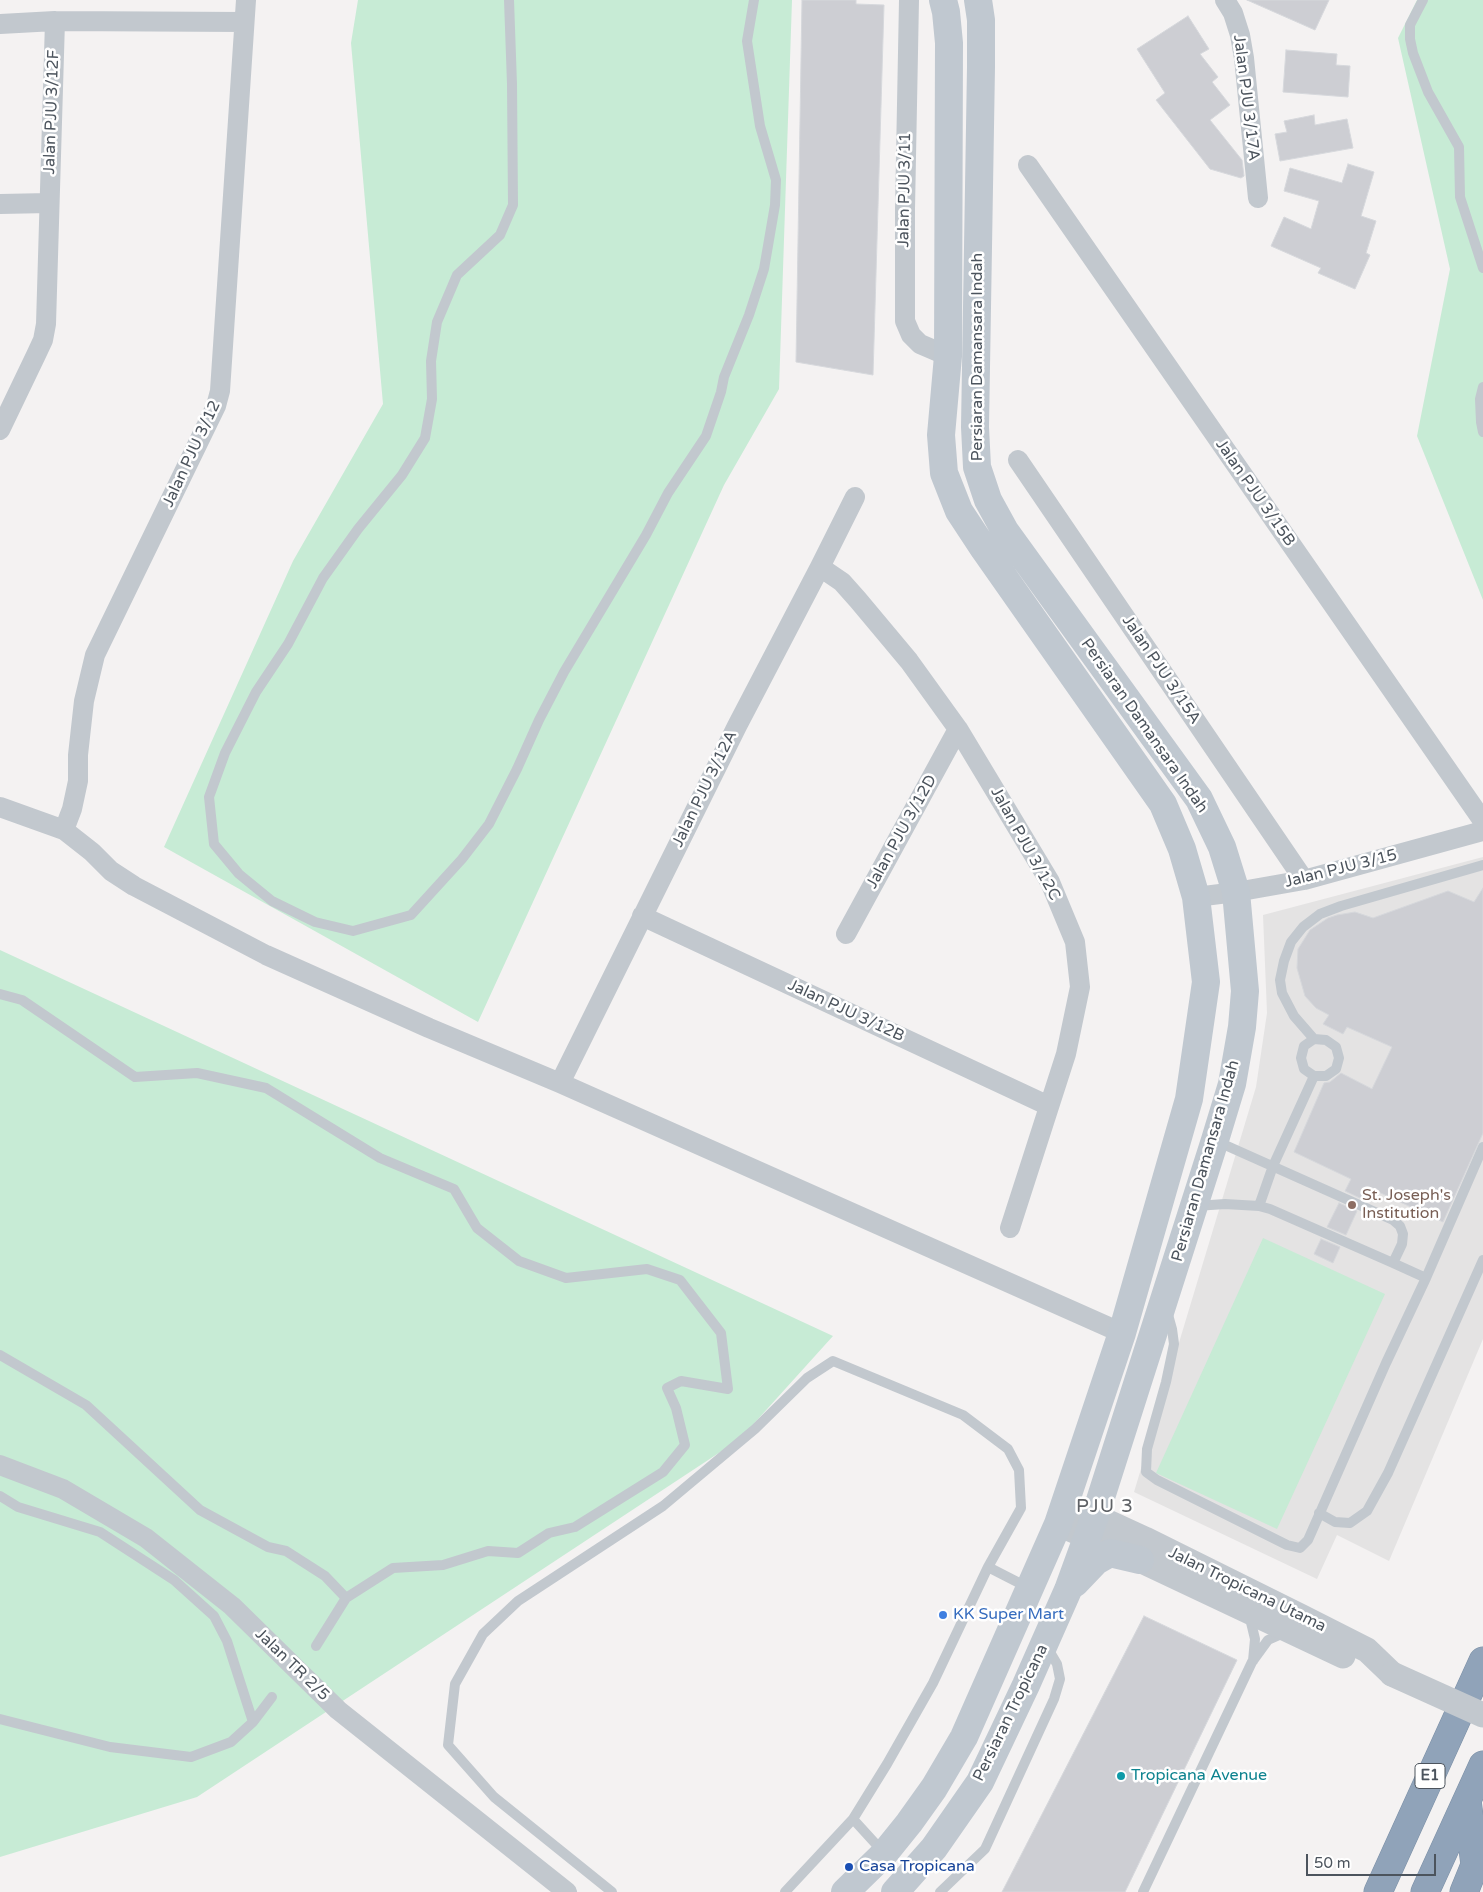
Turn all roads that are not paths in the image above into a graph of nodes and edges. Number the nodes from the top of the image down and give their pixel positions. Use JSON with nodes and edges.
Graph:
{"nodes":[{"id":1,"x":246,"y":0,"type":"edge"},
{"id":2,"x":509,"y":0,"type":"edge"},
{"id":3,"x":754,"y":0,"type":"edge"},
{"id":4,"x":909,"y":0,"type":"edge"},
{"id":5,"x":943,"y":0,"type":"edge"},
{"id":6,"x":978,"y":0,"type":"edge"},
{"id":7,"x":1225,"y":0,"type":"edge"},
{"id":8,"x":1423,"y":0,"type":"edge"},
{"id":9,"x":54,"y":21,"type":"junction"},
{"id":10,"x":244,"y":22,"type":"junction"},
{"id":11,"x":0,"y":24,"type":"edge"},
{"id":12,"x":1028,"y":165,"type":"dead end"},
{"id":13,"x":1258,"y":198,"type":"dead end"},
{"id":14,"x":49,"y":203,"type":"junction"},
{"id":15,"x":0,"y":204,"type":"edge"},
{"id":16,"x":1483,"y":268,"type":"edge"},
{"id":17,"x":948,"y":356,"type":"junction"},
{"id":18,"x":1483,"y":386,"type":"edge"},
{"id":19,"x":0,"y":430,"type":"edge"},
{"id":20,"x":1483,"y":432,"type":"edge"},
{"id":21,"x":1018,"y":460,"type":"dead end"},
{"id":22,"x":855,"y":497,"type":"dead end"},
{"id":23,"x":820,"y":567,"type":"junction"},
{"id":24,"x":958,"y":729,"type":"junction"},
{"id":25,"x":0,"y":808,"type":"edge"},
{"id":26,"x":1483,"y":821,"type":"edge"},
{"id":27,"x":64,"y":830,"type":"junction"},
{"id":28,"x":1483,"y":831,"type":"edge"},
{"id":29,"x":1483,"y":865,"type":"edge"},
{"id":30,"x":1304,"y":880,"type":"junction"},
{"id":31,"x":1236,"y":892,"type":"junction"},
{"id":32,"x":1196,"y":897,"type":"junction"},
{"id":33,"x":642,"y":916,"type":"junction"},
{"id":34,"x":846,"y":934,"type":"dead end"},
{"id":35,"x":0,"y":994,"type":"edge"},
{"id":36,"x":1314,"y":1040,"type":"junction"},
{"id":37,"x":1314,"y":1076,"type":"junction"},
{"id":38,"x":560,"y":1082,"type":"junction"},
{"id":39,"x":1049,"y":1106,"type":"junction"},
{"id":40,"x":1216,"y":1140,"type":"junction"},
{"id":41,"x":1483,"y":1147,"type":"edge"},
{"id":42,"x":1273,"y":1166,"type":"junction"},
{"id":43,"x":1196,"y":1206,"type":"junction"},
{"id":44,"x":1259,"y":1206,"type":"junction"},
{"id":45,"x":1010,"y":1228,"type":"dead end"},
{"id":46,"x":1483,"y":1260,"type":"edge"},
{"id":47,"x":1393,"y":1263,"type":"junction"},
{"id":48,"x":1426,"y":1278,"type":"junction"},
{"id":49,"x":1165,"y":1302,"type":"junction"},
{"id":50,"x":1122,"y":1333,"type":"junction"},
{"id":51,"x":0,"y":1355,"type":"edge"},
{"id":52,"x":0,"y":1465,"type":"edge"},
{"id":53,"x":0,"y":1496,"type":"edge"},
{"id":54,"x":1319,"y":1513,"type":"junction"},
{"id":55,"x":1061,"y":1515,"type":"junction"},
{"id":56,"x":1091,"y":1526,"type":"junction"},
{"id":57,"x":1140,"y":1560,"type":"junction"},
{"id":58,"x":988,"y":1567,"type":"junction"},
{"id":59,"x":1029,"y":1588,"type":"junction"},
{"id":60,"x":1068,"y":1590,"type":"junction"},
{"id":61,"x":346,"y":1598,"type":"junction"},
{"id":62,"x":1248,"y":1611,"type":"junction"},
{"id":63,"x":1296,"y":1624,"type":"junction"},
{"id":64,"x":1045,"y":1644,"type":"junction"},
{"id":65,"x":316,"y":1646,"type":"dead end"},
{"id":66,"x":1483,"y":1661,"type":"edge"},
{"id":67,"x":1252,"y":1662,"type":"junction"},
{"id":68,"x":272,"y":1697,"type":"dead end"},
{"id":69,"x":1483,"y":1715,"type":"edge"},
{"id":70,"x":0,"y":1719,"type":"edge"},
{"id":71,"x":253,"y":1722,"type":"junction"},
{"id":72,"x":1483,"y":1765,"type":"edge"},
{"id":73,"x":1467,"y":1800,"type":"junction"},
{"id":74,"x":852,"y":1819,"type":"junction"},
{"id":75,"x":884,"y":1854,"type":"junction"},
{"id":76,"x":568,"y":1892,"type":"edge"},
{"id":77,"x":612,"y":1892,"type":"edge"},
{"id":78,"x":785,"y":1892,"type":"edge"},
{"id":79,"x":845,"y":1892,"type":"edge"},
{"id":80,"x":895,"y":1892,"type":"edge"},
{"id":81,"x":940,"y":1892,"type":"edge"},
{"id":82,"x":1143,"y":1892,"type":"edge"},
{"id":83,"x":1378,"y":1892,"type":"edge"},
{"id":84,"x":1425,"y":1892,"type":"edge"},
{"id":85,"x":1464,"y":1892,"type":"edge"}],
"edges":[{"from":1,"to":10,"type":"street","name":"Jalan PJU 3/12"},
{"from":2,"to":3,"type":"lane"},
{"from":4,"to":17,"type":"street","name":"Jalan PJU 3/11"},
{"from":5,"to":17,"type":"main road","name":"Persiaran Damansara Indah"},
{"from":6,"to":31,"type":"main road","name":"Persiaran Damansara Indah"},
{"from":7,"to":13,"type":"street","name":"Jalan PJU 3/17A"},
{"from":8,"to":16,"type":"lane"},
{"from":9,"to":10,"type":"street"},
{"from":9,"to":11,"type":"street"},
{"from":9,"to":14,"type":"street","name":"Jalan PJU 3/12F"},
{"from":10,"to":27,"type":"street","name":"Jalan PJU 3/12"},
{"from":12,"to":26,"type":"street","name":"Jalan PJU 3/15B"},
{"from":14,"to":15,"type":"street"},
{"from":14,"to":19,"type":"street","name":"Jalan PJU 3/12F"},
{"from":17,"to":32,"type":"main road","name":"Persiaran Damansara Indah"},
{"from":18,"to":20,"type":"lane"},
{"from":21,"to":30,"type":"street","name":"Jalan PJU 3/15A"},
{"from":22,"to":23,"type":"street","name":"Jalan PJU 3/12A"},
{"from":23,"to":24,"type":"street","name":"Jalan PJU 3/12C"},
{"from":23,"to":33,"type":"street","name":"Jalan PJU 3/12A"},
{"from":24,"to":34,"type":"street","name":"Jalan PJU 3/12D"},
{"from":24,"to":39,"type":"street","name":"Jalan PJU 3/12C"},
{"from":25,"to":27,"type":"street"},
{"from":27,"to":38,"type":"street"},
{"from":28,"to":30,"type":"street","name":"Jalan PJU 3/15"},
{"from":29,"to":36,"type":"lane"},
{"from":30,"to":31,"type":"street","name":"Jalan PJU 3/15"},
{"from":31,"to":32,"type":"street","name":"Jalan PJU 3/15"},
{"from":31,"to":40,"type":"main road","name":"Persiaran Damansara Indah"},
{"from":32,"to":50,"type":"main road","name":"Persiaran Damansara Indah"},
{"from":33,"to":38,"type":"street","name":"Jalan PJU 3/12A"},
{"from":33,"to":39,"type":"street","name":"Jalan PJU 3/12B"},
{"from":35,"to":61,"type":"lane"},
{"from":36,"to":37,"type":"lane"},
{"from":36,"to":37,"type":"lane"},
{"from":37,"to":42,"type":"lane"},
{"from":38,"to":50,"type":"street"},
{"from":39,"to":45,"type":"street","name":"Jalan PJU 3/12C"},
{"from":40,"to":42,"type":"lane"},
{"from":40,"to":43,"type":"main road","name":"Persiaran Damansara Indah"},
{"from":41,"to":48,"type":"lane"},
{"from":42,"to":44,"type":"lane"},
{"from":42,"to":47,"type":"lane"},
{"from":43,"to":44,"type":"lane"},
{"from":43,"to":49,"type":"main road","name":"Persiaran Damansara Indah"},
{"from":44,"to":47,"type":"lane"},
{"from":46,"to":54,"type":"lane"},
{"from":47,"to":48,"type":"lane"},
{"from":48,"to":54,"type":"lane"},
{"from":49,"to":54,"type":"lane"},
{"from":49,"to":56,"type":"main road","name":"Persiaran Damansara Indah"},
{"from":50,"to":55,"type":"main road","name":"Persiaran Damansara Indah"},
{"from":51,"to":61,"type":"lane"},
{"from":52,"to":76,"type":"street","name":"Jalan TR 2/5"},
{"from":53,"to":71,"type":"lane"},
{"from":55,"to":56,"type":"street"},
{"from":55,"to":59,"type":"main road","name":"Persiaran Tropicana"},
{"from":56,"to":57,"type":"street","name":"Jalan Tropicana Utama"},
{"from":56,"to":60,"type":"main road","name":"Persiaran Tropicana"},
{"from":56,"to":63,"type":"street","name":"Jalan Tropicana Utama"},
{"from":57,"to":60,"type":"main road"},
{"from":57,"to":62,"type":"street","name":"Jalan Tropicana Utama"},
{"from":58,"to":59,"type":"lane"},
{"from":58,"to":74,"type":"lane"},
{"from":58,"to":77,"type":"lane"},
{"from":59,"to":75,"type":"main road","name":"Persiaran Tropicana"},
{"from":60,"to":64,"type":"main road","name":"Persiaran Tropicana"},
{"from":61,"to":65,"type":"lane"},
{"from":62,"to":63,"type":"street","name":"Jalan Tropicana Utama"},
{"from":62,"to":67,"type":"lane"},
{"from":63,"to":67,"type":"lane"},
{"from":63,"to":69,"type":"street","name":"Jalan Tropicana Utama","bridge":true},
{"from":64,"to":80,"type":"main road","name":"Persiaran Tropicana"},
{"from":64,"to":81,"type":"lane"},
{"from":66,"to":83,"type":"highway","number":"E1"},
{"from":67,"to":82,"type":"lane"},
{"from":68,"to":71,"type":"lane"},
{"from":70,"to":71,"type":"lane"},
{"from":72,"to":73,"type":"highway"},
{"from":73,"to":84,"type":"highway"},
{"from":73,"to":85,"type":"highway"},
{"from":74,"to":75,"type":"lane"},
{"from":74,"to":78,"type":"lane"},
{"from":75,"to":79,"type":"main road","name":"Persiaran Tropicana"}]}
